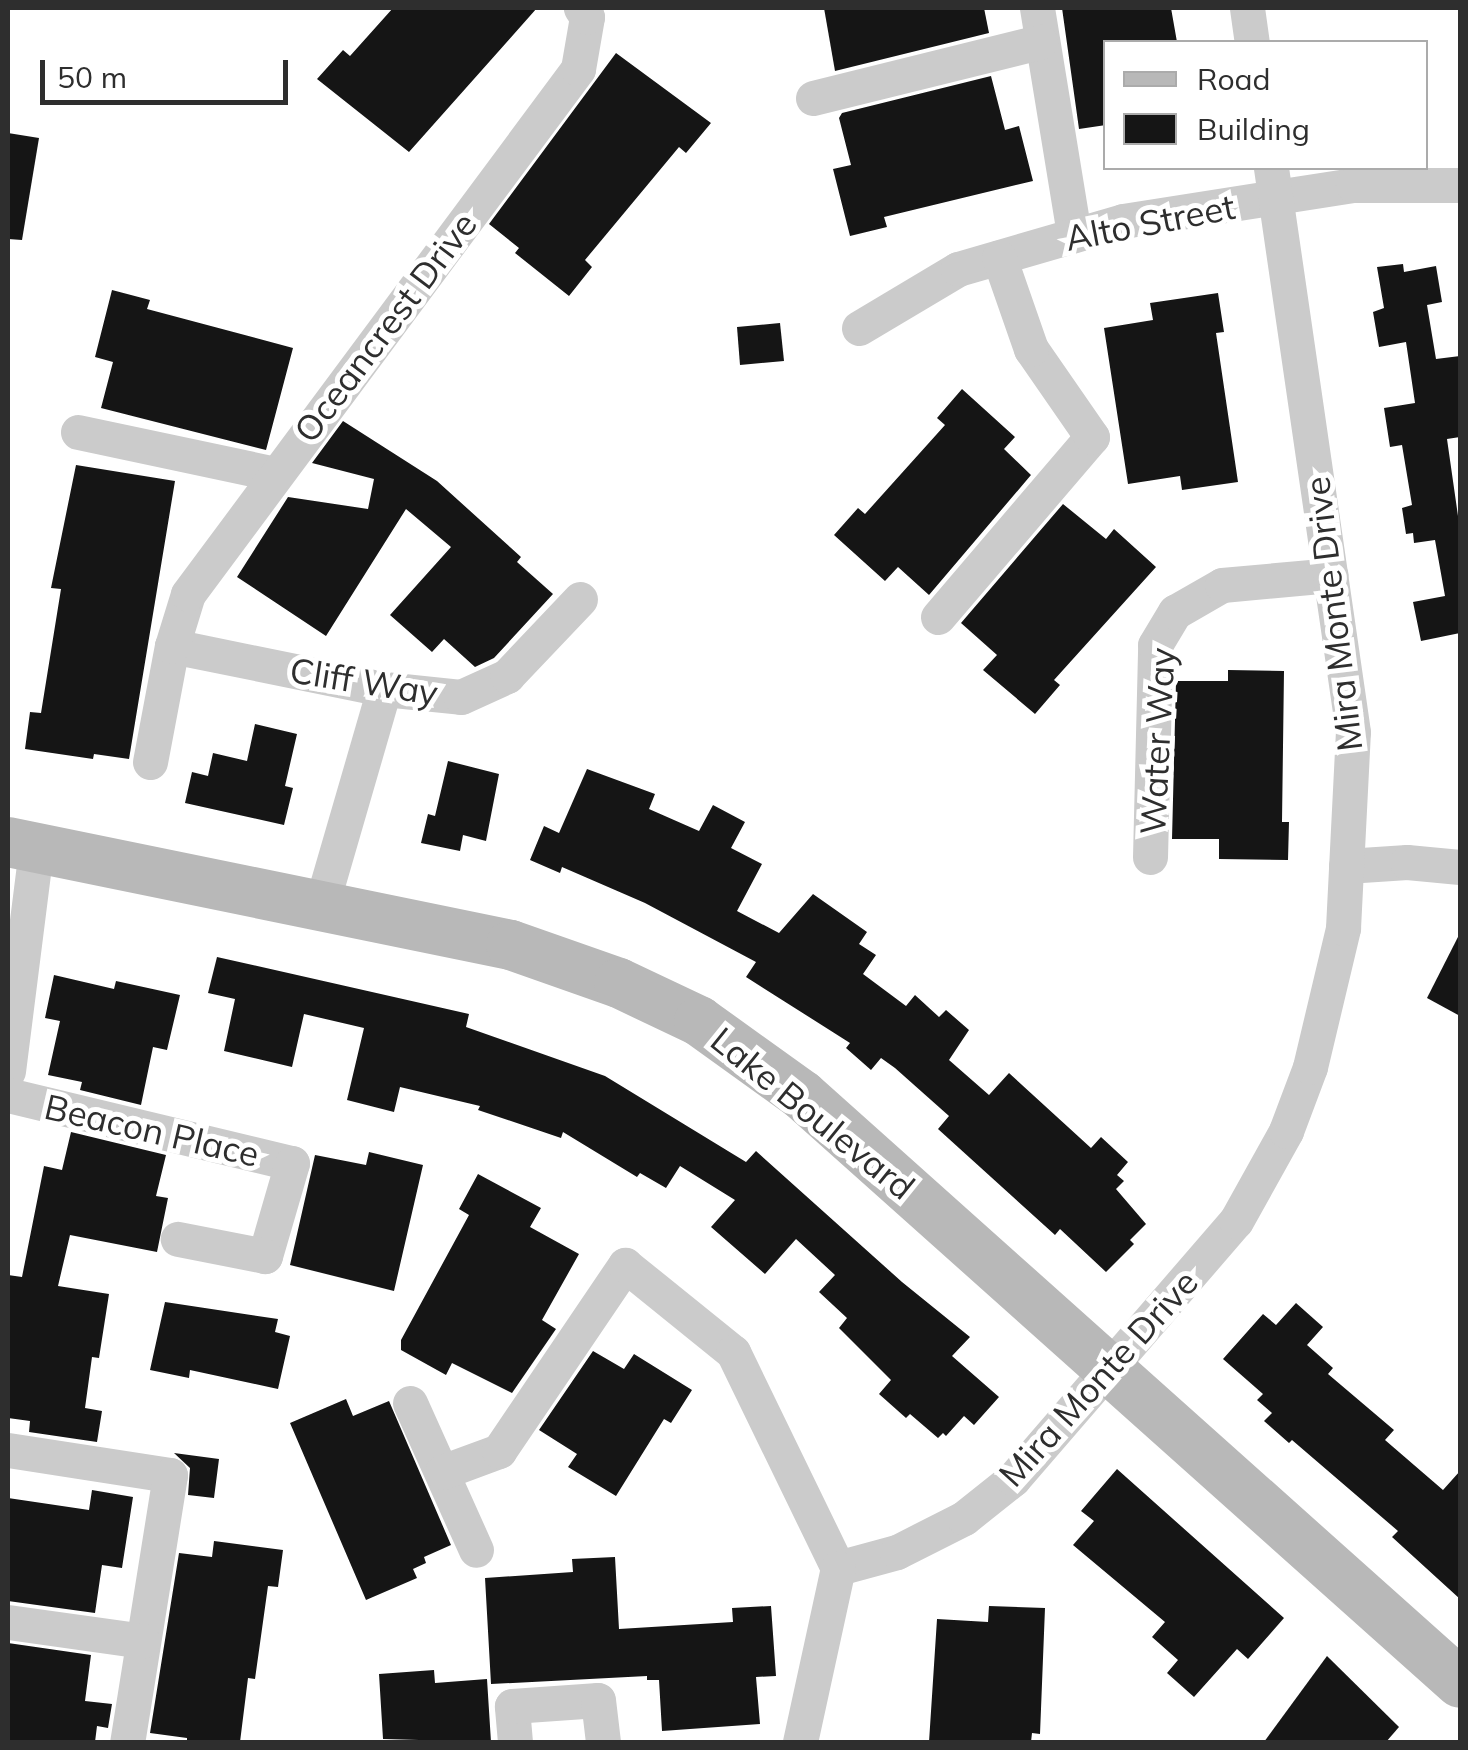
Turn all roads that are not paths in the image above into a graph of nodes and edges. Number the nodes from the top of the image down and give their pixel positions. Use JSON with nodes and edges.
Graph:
{"nodes":[{"id":1,"x":581,"y":8,"type":"edge"},
{"id":2,"x":1247,"y":8,"type":"edge"},
{"id":3,"x":1038,"y":25,"type":"edge"},
{"id":4,"x":1252,"y":40,"type":"edge"},
{"id":5,"x":813,"y":98,"type":"dead end"},
{"id":6,"x":1274,"y":183,"type":"edge"},
{"id":7,"x":1460,"y":185,"type":"edge"},
{"id":8,"x":1074,"y":235,"type":"junction"},
{"id":9,"x":999,"y":257,"type":"junction"},
{"id":10,"x":859,"y":328,"type":"dead end"},
{"id":11,"x":78,"y":432,"type":"dead end"},
{"id":12,"x":275,"y":474,"type":"junction"},
{"id":13,"x":1331,"y":575,"type":"junction"},
{"id":14,"x":580,"y":598,"type":"dead end"},
{"id":15,"x":938,"y":617,"type":"dead end"},
{"id":16,"x":172,"y":646,"type":"junction"},
{"id":17,"x":384,"y":689,"type":"junction"},
{"id":18,"x":150,"y":762,"type":"dead end"},
{"id":19,"x":22,"y":845,"type":"edge"},
{"id":20,"x":1150,"y":857,"type":"dead end"},
{"id":21,"x":1346,"y":866,"type":"junction"},
{"id":22,"x":1460,"y":867,"type":"edge"},
{"id":23,"x":320,"y":906,"type":"junction"},
{"id":24,"x":8,"y":1071,"type":"edge"},
{"id":25,"x":8,"y":1095,"type":"edge"},
{"id":26,"x":178,"y":1239,"type":"dead end"},
{"id":27,"x":1112,"y":1370,"type":"junction"},
{"id":28,"x":410,"y":1403,"type":"dead end"},
{"id":29,"x":8,"y":1450,"type":"edge"},
{"id":30,"x":442,"y":1472,"type":"junction"},
{"id":31,"x":476,"y":1550,"type":"dead end"},
{"id":32,"x":838,"y":1568,"type":"junction"},
{"id":33,"x":8,"y":1622,"type":"edge"},
{"id":34,"x":143,"y":1641,"type":"junction"},
{"id":35,"x":1460,"y":1683,"type":"edge"},
{"id":36,"x":127,"y":1742,"type":"edge"},
{"id":37,"x":514,"y":1742,"type":"edge"},
{"id":38,"x":603,"y":1742,"type":"edge"},
{"id":39,"x":800,"y":1742,"type":"edge"}],
"edges":[{"from":1,"to":12,"type":"street","name":"Oceancrest Drive"},
{"from":2,"to":4,"type":"street"},
{"from":3,"to":5,"type":"street"},
{"from":3,"to":8,"type":"street"},
{"from":6,"to":7,"type":"street","name":"Alto Street"},
{"from":6,"to":8,"type":"street","name":"Alto Street"},
{"from":6,"to":13,"type":"street","name":"Mira Monte Drive"},
{"from":8,"to":9,"type":"street","name":"Alto Street"},
{"from":9,"to":10,"type":"street","name":"Alto Street"},
{"from":9,"to":15,"type":"street"},
{"from":11,"to":12,"type":"street"},
{"from":12,"to":16,"type":"street","name":"Oceancrest Drive"},
{"from":13,"to":20,"type":"street","name":"Water Way"},
{"from":13,"to":21,"type":"street","name":"Mira Monte Drive"},
{"from":14,"to":17,"type":"street","name":"Cliff Way"},
{"from":16,"to":17,"type":"street","name":"Cliff Way"},
{"from":16,"to":18,"type":"street","name":"Oceancrest Drive"},
{"from":17,"to":23,"type":"street"},
{"from":19,"to":23,"type":"main road","name":"Lake Boulevard"},
{"from":19,"to":24,"type":"street"},
{"from":21,"to":22,"type":"street"},
{"from":21,"to":27,"type":"street","name":"Mira Monte Drive"},
{"from":23,"to":27,"type":"main road","name":"Lake Boulevard"},
{"from":25,"to":26,"type":"street","name":"Beacon Place"},
{"from":27,"to":32,"type":"street","name":"Mira Monte Drive"},
{"from":27,"to":35,"type":"main road","name":"Lake Boulevard"},
{"from":28,"to":30,"type":"street"},
{"from":29,"to":34,"type":"street"},
{"from":30,"to":31,"type":"street"},
{"from":30,"to":32,"type":"street"},
{"from":32,"to":39,"type":"street"},
{"from":33,"to":34,"type":"street"},
{"from":34,"to":36,"type":"street"},
{"from":37,"to":38,"type":"street"}]}
